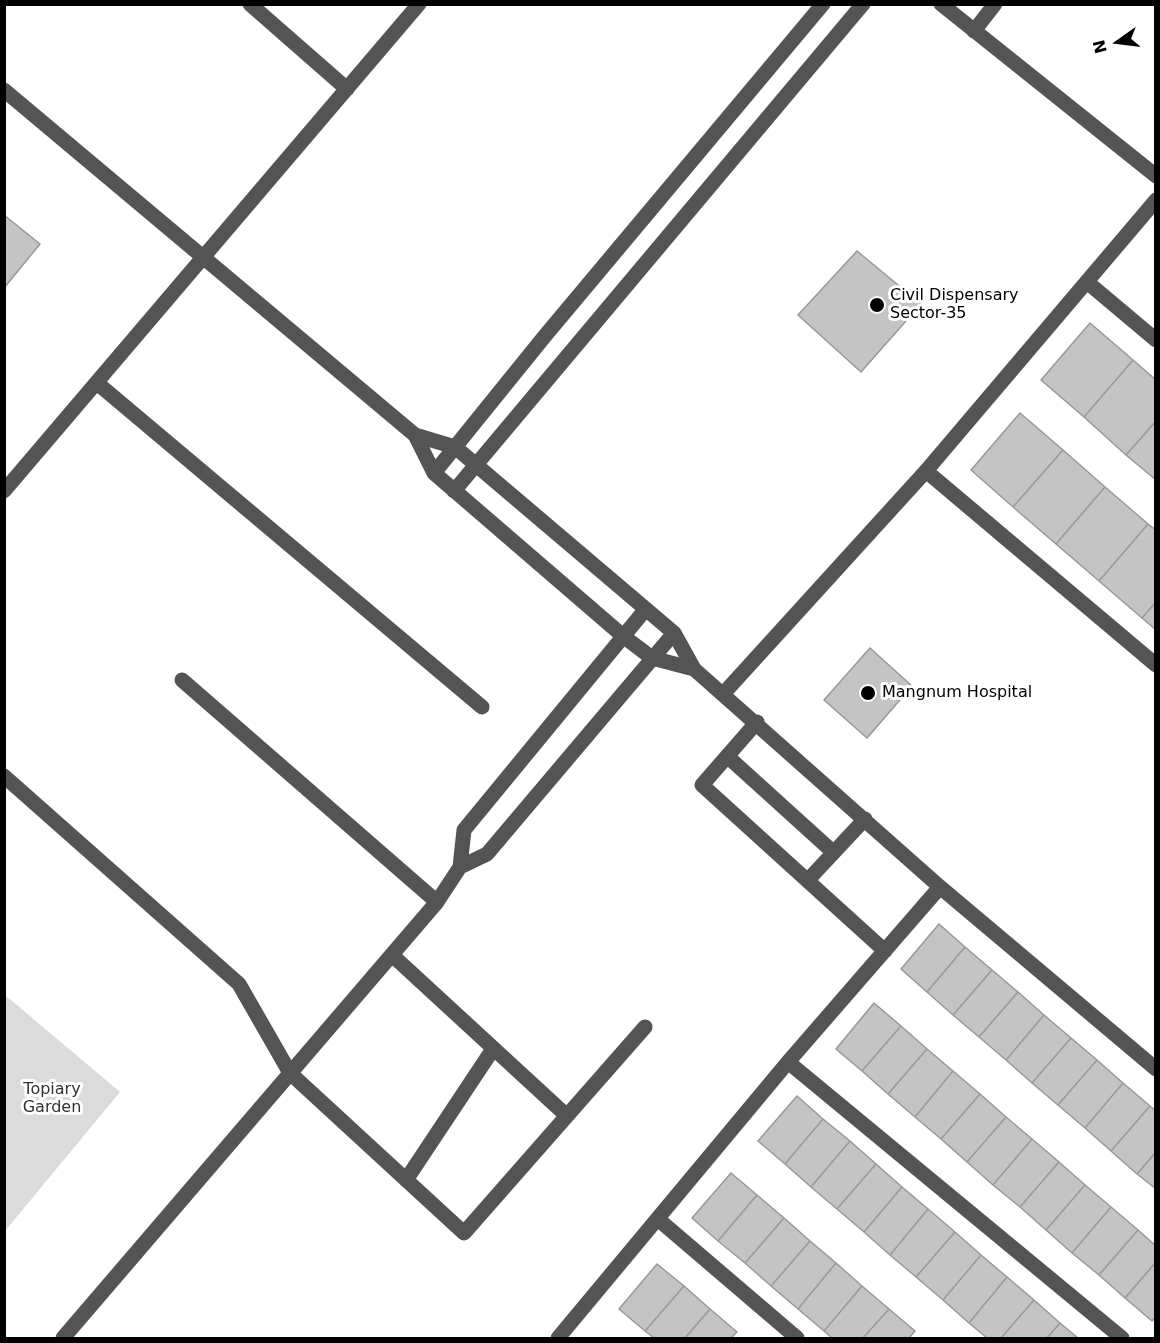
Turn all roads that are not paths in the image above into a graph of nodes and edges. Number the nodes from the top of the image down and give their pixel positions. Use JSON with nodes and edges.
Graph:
{"nodes":[{"id":1,"x":250,"y":4,"type":"edge"},
{"id":2,"x":419,"y":4,"type":"edge"},
{"id":3,"x":823,"y":4,"type":"edge"},
{"id":4,"x":863,"y":4,"type":"edge"},
{"id":5,"x":941,"y":4,"type":"edge"},
{"id":6,"x":995,"y":4,"type":"edge"},
{"id":7,"x":974,"y":31,"type":"junction"},
{"id":8,"x":348,"y":89,"type":"junction"},
{"id":9,"x":4,"y":90,"type":"edge"},
{"id":10,"x":1155,"y":176,"type":"edge"},
{"id":11,"x":1155,"y":200,"type":"edge"},
{"id":12,"x":657,"y":206,"type":"junction"},
{"id":13,"x":679,"y":223,"type":"junction"},
{"id":14,"x":205,"y":256,"type":"junction"},
{"id":15,"x":1087,"y":282,"type":"junction"},
{"id":16,"x":1155,"y":340,"type":"edge"},
{"id":17,"x":96,"y":383,"type":"junction"},
{"id":18,"x":416,"y":435,"type":"junction"},
{"id":19,"x":455,"y":447,"type":"junction"},
{"id":20,"x":475,"y":465,"type":"junction"},
{"id":21,"x":926,"y":471,"type":"junction"},
{"id":22,"x":434,"y":473,"type":"junction"},
{"id":23,"x":4,"y":491,"type":"edge"},
{"id":24,"x":454,"y":491,"type":"junction"},
{"id":25,"x":645,"y":610,"type":"junction"},
{"id":26,"x":674,"y":633,"type":"junction"},
{"id":27,"x":623,"y":636,"type":"junction"},
{"id":28,"x":652,"y":658,"type":"junction"},
{"id":29,"x":1155,"y":665,"type":"edge"},
{"id":30,"x":694,"y":669,"type":"junction"},
{"id":31,"x":182,"y":680,"type":"dead end"},
{"id":32,"x":724,"y":693,"type":"junction"},
{"id":33,"x":482,"y":707,"type":"dead end"},
{"id":34,"x":757,"y":722,"type":"junction"},
{"id":35,"x":727,"y":756,"type":"junction"},
{"id":36,"x":4,"y":776,"type":"edge"},
{"id":37,"x":865,"y":819,"type":"junction"},
{"id":38,"x":833,"y":852,"type":"junction"},
{"id":39,"x":460,"y":867,"type":"junction"},
{"id":40,"x":808,"y":880,"type":"junction"},
{"id":41,"x":940,"y":888,"type":"junction"},
{"id":42,"x":437,"y":902,"type":"junction"},
{"id":43,"x":885,"y":951,"type":"junction"},
{"id":44,"x":392,"y":955,"type":"junction"},
{"id":45,"x":645,"y":1027,"type":"dead end"},
{"id":46,"x":493,"y":1049,"type":"junction"},
{"id":47,"x":788,"y":1062,"type":"junction"},
{"id":48,"x":1155,"y":1069,"type":"edge"},
{"id":49,"x":290,"y":1073,"type":"junction"},
{"id":50,"x":567,"y":1116,"type":"junction"},
{"id":51,"x":406,"y":1180,"type":"junction"},
{"id":52,"x":659,"y":1220,"type":"junction"},
{"id":53,"x":63,"y":1338,"type":"edge"},
{"id":54,"x":558,"y":1338,"type":"edge"},
{"id":55,"x":797,"y":1338,"type":"edge"},
{"id":56,"x":1122,"y":1338,"type":"edge"}],
"edges":[{"from":1,"to":8,"type":"street"},
{"from":2,"to":8,"type":"street"},
{"from":3,"to":12,"type":"street"},
{"from":4,"to":13,"type":"street"},
{"from":5,"to":7,"type":"street"},
{"from":6,"to":7,"type":"street"},
{"from":7,"to":10,"type":"street"},
{"from":8,"to":14,"type":"street"},
{"from":9,"to":14,"type":"street"},
{"from":11,"to":15,"type":"street"},
{"from":12,"to":13,"type":"street"},
{"from":12,"to":19,"type":"street"},
{"from":13,"to":20,"type":"street"},
{"from":14,"to":17,"type":"street"},
{"from":14,"to":18,"type":"street"},
{"from":15,"to":16,"type":"street"},
{"from":15,"to":21,"type":"street"},
{"from":17,"to":23,"type":"street"},
{"from":17,"to":33,"type":"street"},
{"from":18,"to":19,"type":"street"},
{"from":18,"to":22,"type":"street"},
{"from":19,"to":20,"type":"street"},
{"from":19,"to":22,"type":"street"},
{"from":20,"to":24,"type":"street"},
{"from":20,"to":25,"type":"street"},
{"from":21,"to":29,"type":"street"},
{"from":21,"to":32,"type":"street"},
{"from":22,"to":24,"type":"street"},
{"from":24,"to":27,"type":"street"},
{"from":25,"to":26,"type":"street"},
{"from":25,"to":27,"type":"street"},
{"from":26,"to":28,"type":"street"},
{"from":26,"to":30,"type":"street"},
{"from":27,"to":28,"type":"street"},
{"from":27,"to":39,"type":"street"},
{"from":28,"to":30,"type":"street"},
{"from":28,"to":39,"type":"street"},
{"from":30,"to":32,"type":"street"},
{"from":31,"to":42,"type":"street"},
{"from":32,"to":34,"type":"street"},
{"from":34,"to":35,"type":"street"},
{"from":34,"to":37,"type":"street"},
{"from":35,"to":38,"type":"street"},
{"from":35,"to":40,"type":"street"},
{"from":36,"to":49,"type":"street"},
{"from":37,"to":38,"type":"street"},
{"from":37,"to":41,"type":"street"},
{"from":38,"to":40,"type":"street"},
{"from":39,"to":42,"type":"street"},
{"from":40,"to":43,"type":"street"},
{"from":41,"to":43,"type":"street"},
{"from":41,"to":48,"type":"street"},
{"from":42,"to":44,"type":"street"},
{"from":43,"to":47,"type":"street"},
{"from":44,"to":46,"type":"street"},
{"from":44,"to":49,"type":"street"},
{"from":45,"to":50,"type":"street"},
{"from":46,"to":50,"type":"street"},
{"from":46,"to":51,"type":"street"},
{"from":47,"to":52,"type":"street"},
{"from":47,"to":56,"type":"street"},
{"from":49,"to":51,"type":"street"},
{"from":49,"to":53,"type":"street"},
{"from":50,"to":51,"type":"street"},
{"from":52,"to":54,"type":"street"},
{"from":52,"to":55,"type":"street"}]}
